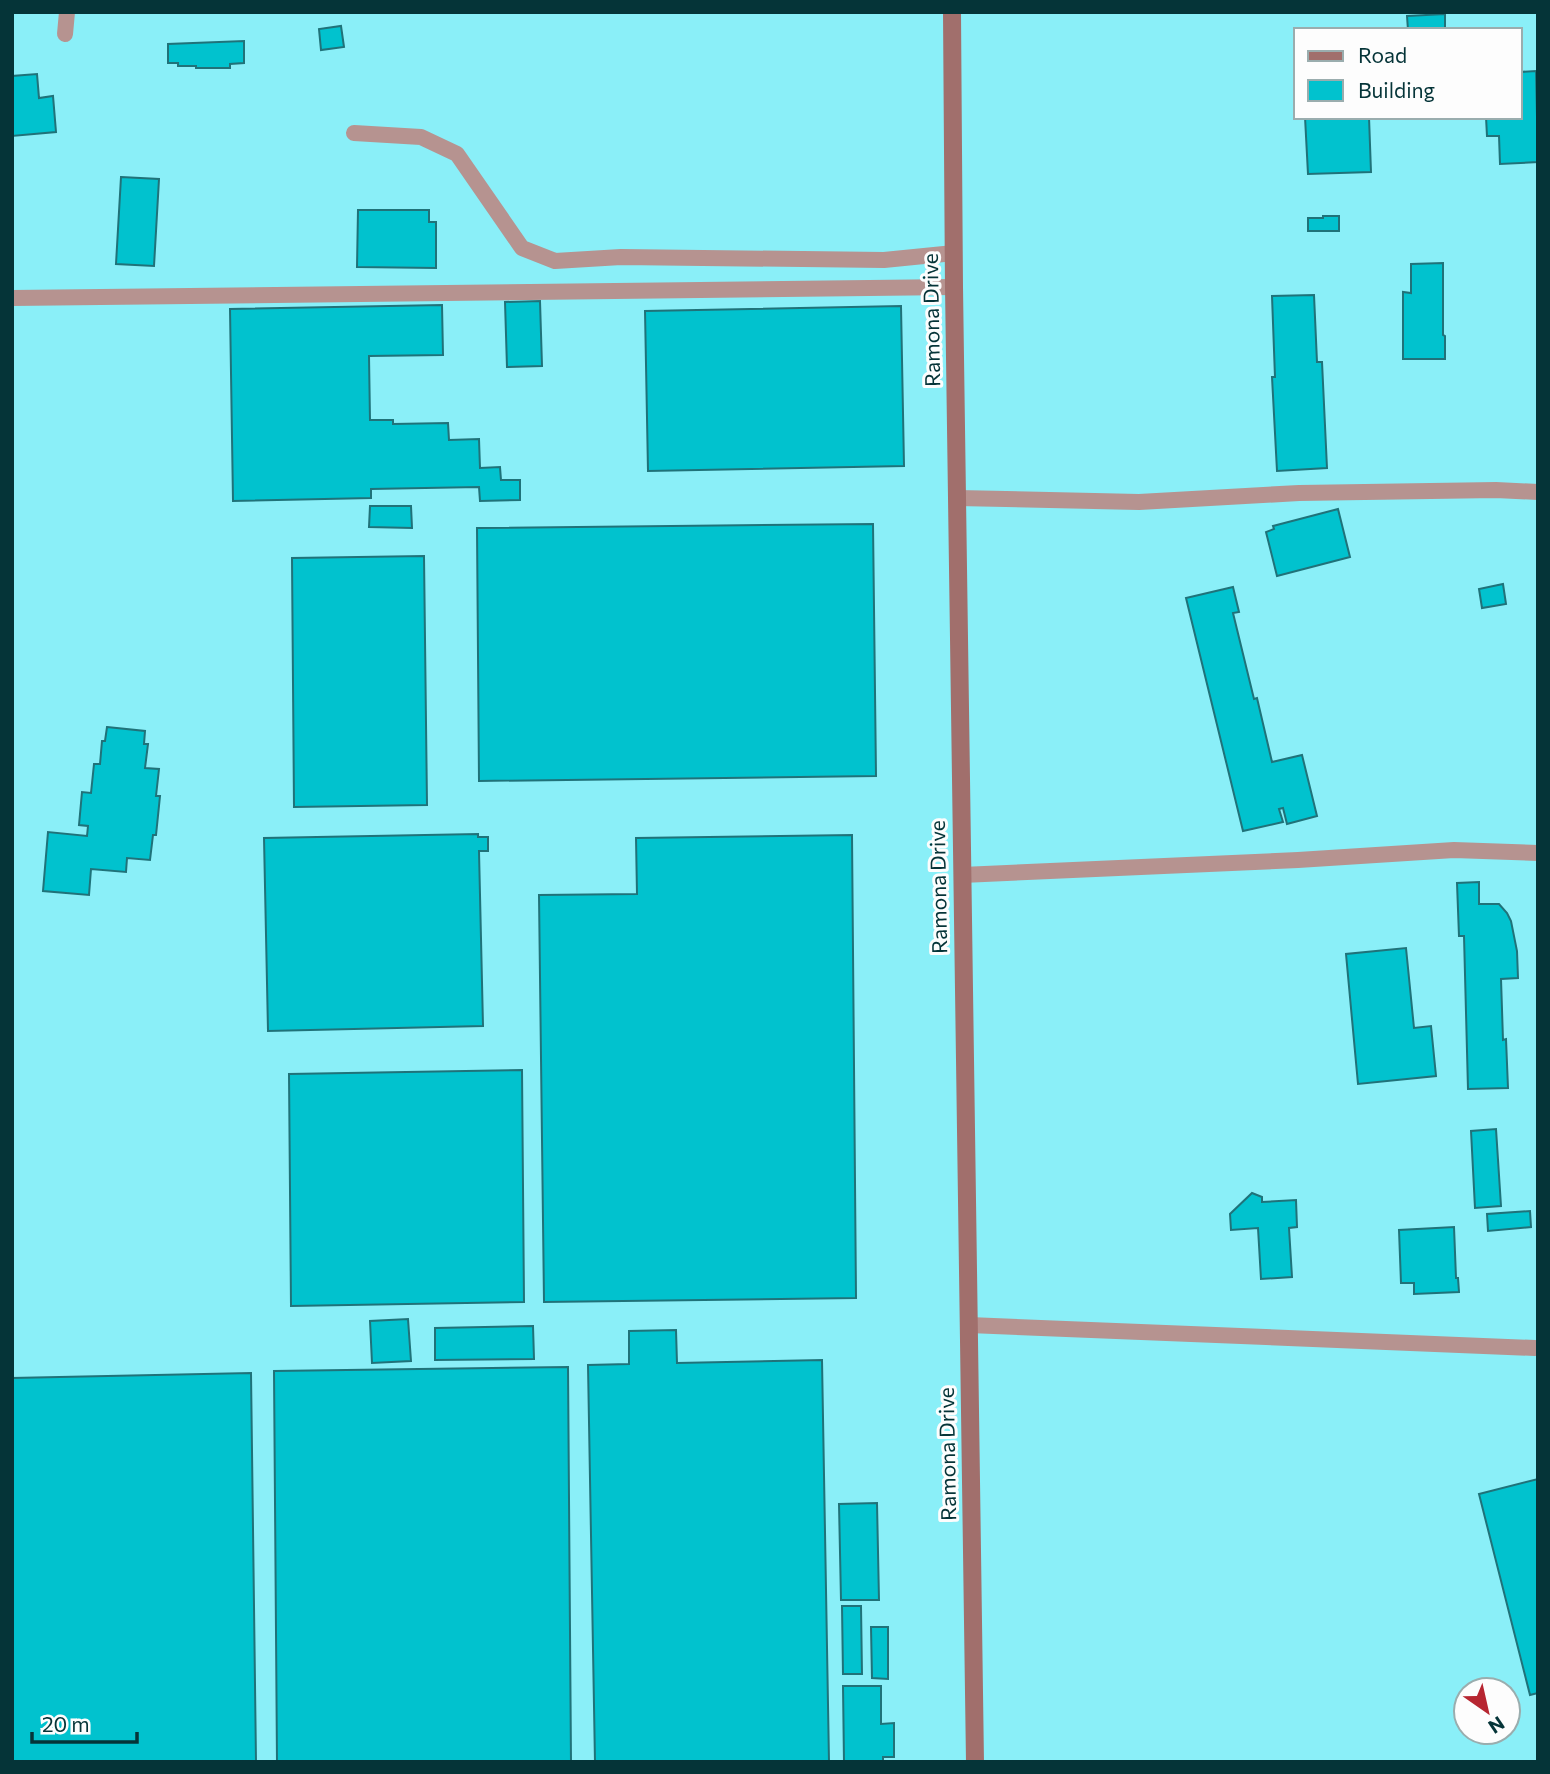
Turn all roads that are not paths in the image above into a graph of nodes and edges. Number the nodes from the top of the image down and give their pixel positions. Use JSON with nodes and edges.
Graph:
{"nodes":[{"id":1,"x":66,"y":12,"type":"edge"},
{"id":2,"x":953,"y":12,"type":"edge"},
{"id":3,"x":65,"y":34,"type":"dead end"},
{"id":4,"x":354,"y":133,"type":"dead end"},
{"id":5,"x":954,"y":253,"type":"junction"},
{"id":6,"x":954,"y":287,"type":"junction"},
{"id":7,"x":12,"y":298,"type":"edge"},
{"id":8,"x":1538,"y":492,"type":"edge"},
{"id":9,"x":957,"y":498,"type":"junction"},
{"id":10,"x":1538,"y":853,"type":"edge"},
{"id":11,"x":962,"y":875,"type":"junction"},
{"id":12,"x":969,"y":1325,"type":"junction"},
{"id":13,"x":1535,"y":1348,"type":"dead end"},
{"id":14,"x":975,"y":1762,"type":"edge"}],
"edges":[{"from":1,"to":3,"type":"lane"},
{"from":2,"to":5,"type":"street","name":"Ramona Drive"},
{"from":4,"to":5,"type":"lane"},
{"from":5,"to":6,"type":"street","name":"Ramona Drive"},
{"from":6,"to":7,"type":"lane"},
{"from":6,"to":9,"type":"street","name":"Ramona Drive"},
{"from":8,"to":9,"type":"lane"},
{"from":9,"to":11,"type":"street","name":"Ramona Drive"},
{"from":10,"to":11,"type":"lane"},
{"from":11,"to":12,"type":"street","name":"Ramona Drive"},
{"from":12,"to":13,"type":"lane"},
{"from":12,"to":14,"type":"street","name":"Ramona Drive"}]}
